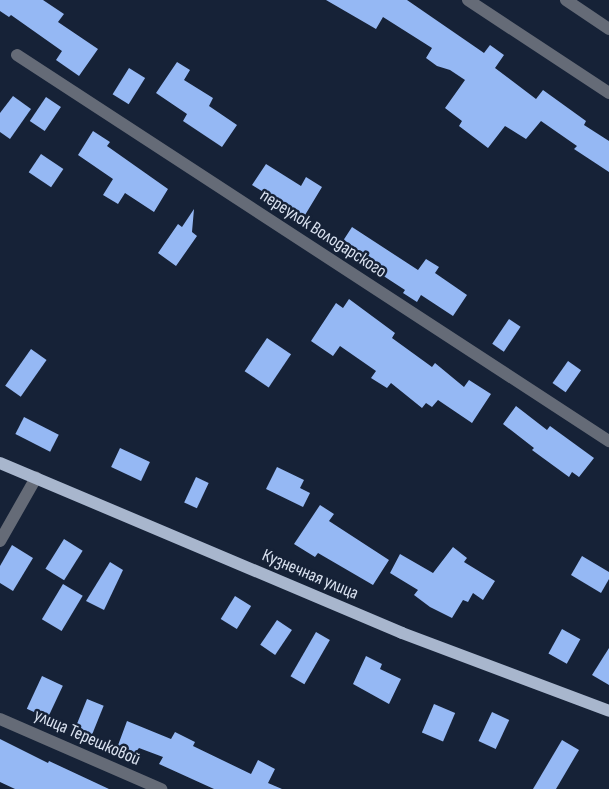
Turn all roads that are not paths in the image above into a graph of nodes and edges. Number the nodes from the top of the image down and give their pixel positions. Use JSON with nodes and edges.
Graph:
{"nodes":[{"id":1,"x":468,"y":0,"type":"edge"},
{"id":2,"x":566,"y":0,"type":"edge"},
{"id":3,"x":609,"y":29,"type":"edge"},
{"id":4,"x":17,"y":55,"type":"dead end"},
{"id":5,"x":609,"y":93,"type":"edge"},
{"id":6,"x":609,"y":441,"type":"edge"},
{"id":7,"x":0,"y":463,"type":"edge"},
{"id":8,"x":36,"y":478,"type":"junction"},
{"id":9,"x":0,"y":541,"type":"edge"},
{"id":10,"x":609,"y":711,"type":"edge"},
{"id":11,"x":0,"y":718,"type":"edge"},
{"id":12,"x":161,"y":789,"type":"edge"}],
"edges":[{"from":1,"to":5,"type":"street"},
{"from":2,"to":3,"type":"street"},
{"from":4,"to":6,"type":"street","name":"переулок Володарского"},
{"from":7,"to":8,"type":"main road","name":"Кузнечная улица"},
{"from":8,"to":9,"type":"street"},
{"from":8,"to":10,"type":"main road","name":"Кузнечная улица"},
{"from":11,"to":12,"type":"street","name":"улица Терешковой"}]}
